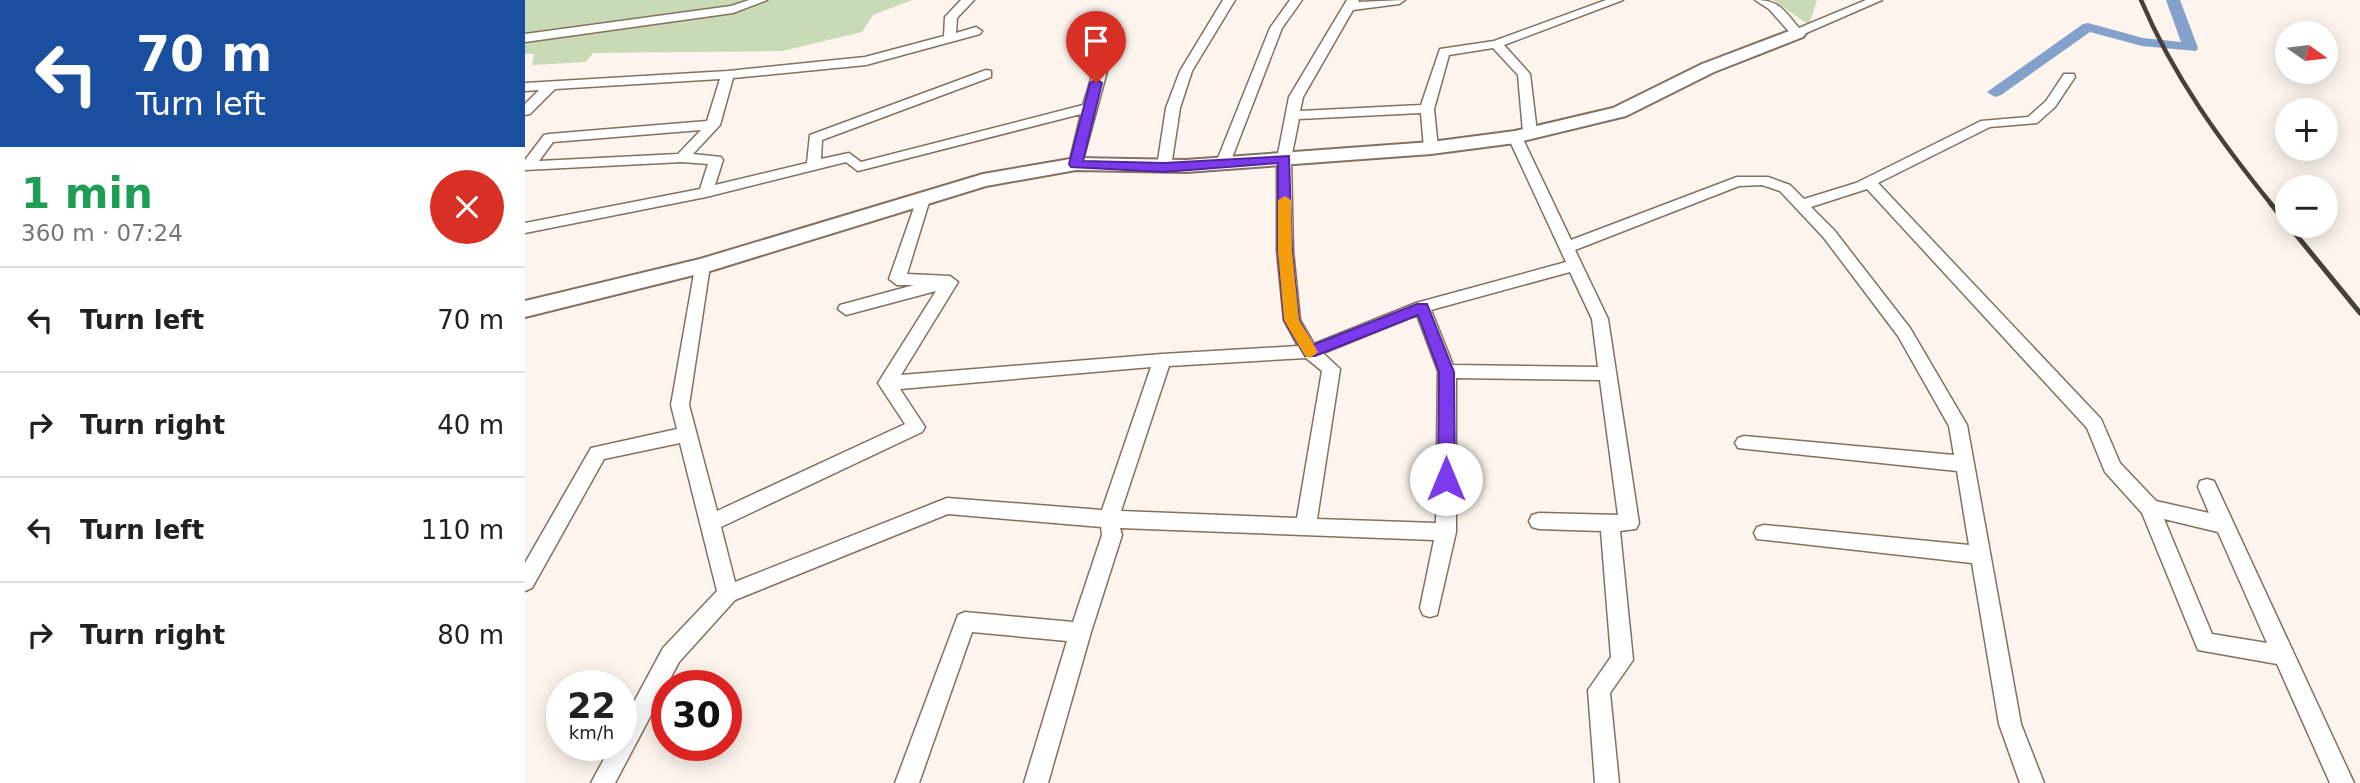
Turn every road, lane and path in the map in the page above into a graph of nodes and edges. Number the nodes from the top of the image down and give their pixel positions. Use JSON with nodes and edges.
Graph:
{"nodes":[{"id":1,"x":761,"y":0,"type":"edge"},
{"id":2,"x":968,"y":0,"type":"edge"},
{"id":3,"x":1229,"y":0,"type":"edge"},
{"id":4,"x":1296,"y":0,"type":"edge"},
{"id":5,"x":1399,"y":0,"type":"edge"},
{"id":6,"x":1617,"y":0,"type":"edge"},
{"id":7,"x":1761,"y":0,"type":"edge"},
{"id":8,"x":1876,"y":0,"type":"edge"},
{"id":9,"x":1351,"y":3,"type":"edge"},
{"id":10,"x":951,"y":16,"type":"junction"},
{"id":11,"x":1112,"y":32,"type":"dead end"},
{"id":12,"x":1797,"y":33,"type":"junction"},
{"id":13,"x":525,"y":38,"type":"edge"},
{"id":14,"x":950,"y":38,"type":"junction"},
{"id":15,"x":1496,"y":44,"type":"junction"},
{"id":16,"x":986,"y":74,"type":"dead end"},
{"id":17,"x":728,"y":75,"type":"junction"},
{"id":18,"x":2069,"y":77,"type":"dead end"},
{"id":19,"x":525,"y":87,"type":"edge"},
{"id":20,"x":550,"y":88,"type":"junction"},
{"id":21,"x":1089,"y":108,"type":"junction"},
{"id":22,"x":1427,"y":109,"type":"junction"},
{"id":23,"x":525,"y":111,"type":"edge"},
{"id":24,"x":1292,"y":115,"type":"junction"},
{"id":25,"x":713,"y":125,"type":"junction"},
{"id":26,"x":1523,"y":134,"type":"junction"},
{"id":27,"x":1431,"y":149,"type":"junction"},
{"id":28,"x":682,"y":158,"type":"junction"},
{"id":29,"x":1284,"y":159,"type":"junction"},
{"id":30,"x":1223,"y":163,"type":"junction"},
{"id":31,"x":1076,"y":164,"type":"junction"},
{"id":32,"x":527,"y":166,"type":"edge"},
{"id":33,"x":814,"y":166,"type":"junction"},
{"id":34,"x":1164,"y":167,"type":"junction"},
{"id":35,"x":1869,"y":182,"type":"junction"},
{"id":36,"x":706,"y":192,"type":"junction"},
{"id":37,"x":923,"y":200,"type":"junction"},
{"id":38,"x":1801,"y":205,"type":"junction"},
{"id":39,"x":525,"y":228,"type":"edge"},
{"id":40,"x":1568,"y":247,"type":"junction"},
{"id":41,"x":1576,"y":265,"type":"junction"},
{"id":42,"x":702,"y":266,"type":"junction"},
{"id":43,"x":950,"y":282,"type":"junction"},
{"id":44,"x":1422,"y":307,"type":"junction"},
{"id":45,"x":525,"y":309,"type":"edge"},
{"id":46,"x":846,"y":309,"type":"dead end"},
{"id":47,"x":1310,"y":352,"type":"junction"},
{"id":48,"x":1162,"y":360,"type":"junction"},
{"id":49,"x":1447,"y":372,"type":"junction"},
{"id":50,"x":1608,"y":374,"type":"junction"},
{"id":51,"x":887,"y":383,"type":"junction"},
{"id":52,"x":687,"y":435,"type":"junction"},
{"id":53,"x":1744,"y":443,"type":"dead end"},
{"id":54,"x":1965,"y":464,"type":"junction"},
{"id":55,"x":2207,"y":487,"type":"dead end"},
{"id":56,"x":2150,"y":508,"type":"junction"},
{"id":57,"x":1108,"y":519,"type":"junction"},
{"id":58,"x":1539,"y":521,"type":"dead end"},
{"id":59,"x":710,"y":523,"type":"junction"},
{"id":60,"x":1610,"y":523,"type":"junction"},
{"id":61,"x":1306,"y":525,"type":"junction"},
{"id":62,"x":2224,"y":525,"type":"junction"},
{"id":63,"x":1446,"y":532,"type":"junction"},
{"id":64,"x":1765,"y":533,"type":"dead end"},
{"id":65,"x":1982,"y":555,"type":"junction"},
{"id":66,"x":525,"y":582,"type":"edge"},
{"id":67,"x":729,"y":594,"type":"junction"},
{"id":68,"x":1430,"y":608,"type":"dead end"},
{"id":69,"x":1080,"y":632,"type":"junction"},
{"id":70,"x":2283,"y":655,"type":"junction"},
{"id":71,"x":603,"y":783,"type":"edge"},
{"id":72,"x":907,"y":783,"type":"edge"},
{"id":73,"x":1036,"y":783,"type":"edge"},
{"id":74,"x":1607,"y":783,"type":"edge"},
{"id":75,"x":2032,"y":783,"type":"edge"},
{"id":76,"x":2342,"y":783,"type":"edge"}],
"edges":[{"from":1,"to":13,"type":"street"},
{"from":2,"to":10,"type":"street"},
{"from":3,"to":34,"type":"street"},
{"from":4,"to":30,"type":"street"},
{"from":5,"to":9,"type":"street"},
{"from":6,"to":15,"type":"street"},
{"from":7,"to":12,"type":"street"},
{"from":8,"to":12,"type":"street"},
{"from":9,"to":24,"type":"street"},
{"from":10,"to":14,"type":"street"},
{"from":10,"to":14,"type":"street"},
{"from":11,"to":21,"type":"street"},
{"from":12,"to":26,"type":"street"},
{"from":14,"to":17,"type":"street"},
{"from":15,"to":22,"type":"street"},
{"from":15,"to":26,"type":"street"},
{"from":16,"to":33,"type":"street"},
{"from":17,"to":20,"type":"street"},
{"from":17,"to":25,"type":"street"},
{"from":18,"to":35,"type":"street"},
{"from":19,"to":20,"type":"street"},
{"from":20,"to":23,"type":"street"},
{"from":21,"to":31,"type":"street"},
{"from":21,"to":33,"type":"street"},
{"from":22,"to":24,"type":"street"},
{"from":22,"to":27,"type":"street"},
{"from":24,"to":29,"type":"street"},
{"from":25,"to":28,"type":"street"},
{"from":25,"to":32,"type":"street"},
{"from":26,"to":27,"type":"street"},
{"from":26,"to":40,"type":"street"},
{"from":27,"to":29,"type":"street"},
{"from":28,"to":32,"type":"street"},
{"from":28,"to":36,"type":"street"},
{"from":29,"to":30,"type":"street"},
{"from":29,"to":47,"type":"street"},
{"from":30,"to":34,"type":"street"},
{"from":31,"to":34,"type":"street"},
{"from":31,"to":37,"type":"street"},
{"from":33,"to":36,"type":"street"},
{"from":35,"to":38,"type":"street"},
{"from":35,"to":56,"type":"street"},
{"from":36,"to":39,"type":"street"},
{"from":37,"to":42,"type":"street"},
{"from":37,"to":43,"type":"street"},
{"from":38,"to":40,"type":"street"},
{"from":38,"to":54,"type":"street"},
{"from":40,"to":41,"type":"street"},
{"from":41,"to":44,"type":"street"},
{"from":41,"to":50,"type":"street"},
{"from":42,"to":45,"type":"street"},
{"from":42,"to":52,"type":"street"},
{"from":43,"to":46,"type":"street"},
{"from":43,"to":51,"type":"street"},
{"from":44,"to":47,"type":"street"},
{"from":44,"to":49,"type":"street"},
{"from":47,"to":48,"type":"street"},
{"from":47,"to":61,"type":"street"},
{"from":48,"to":51,"type":"street"},
{"from":48,"to":57,"type":"street"},
{"from":49,"to":50,"type":"street"},
{"from":49,"to":63,"type":"street"},
{"from":50,"to":60,"type":"street"},
{"from":51,"to":59,"type":"street"},
{"from":52,"to":59,"type":"street"},
{"from":52,"to":66,"type":"street"},
{"from":53,"to":54,"type":"street"},
{"from":54,"to":65,"type":"street"},
{"from":55,"to":62,"type":"street"},
{"from":56,"to":62,"type":"street"},
{"from":56,"to":70,"type":"street"},
{"from":57,"to":61,"type":"street"},
{"from":57,"to":67,"type":"street"},
{"from":57,"to":69,"type":"street"},
{"from":58,"to":60,"type":"street"},
{"from":59,"to":67,"type":"street"},
{"from":60,"to":74,"type":"street"},
{"from":61,"to":63,"type":"street"},
{"from":62,"to":70,"type":"street"},
{"from":63,"to":68,"type":"street"},
{"from":64,"to":65,"type":"street"},
{"from":65,"to":75,"type":"street"},
{"from":67,"to":71,"type":"street"},
{"from":69,"to":72,"type":"street"},
{"from":69,"to":73,"type":"street"},
{"from":70,"to":76,"type":"street"}]}
